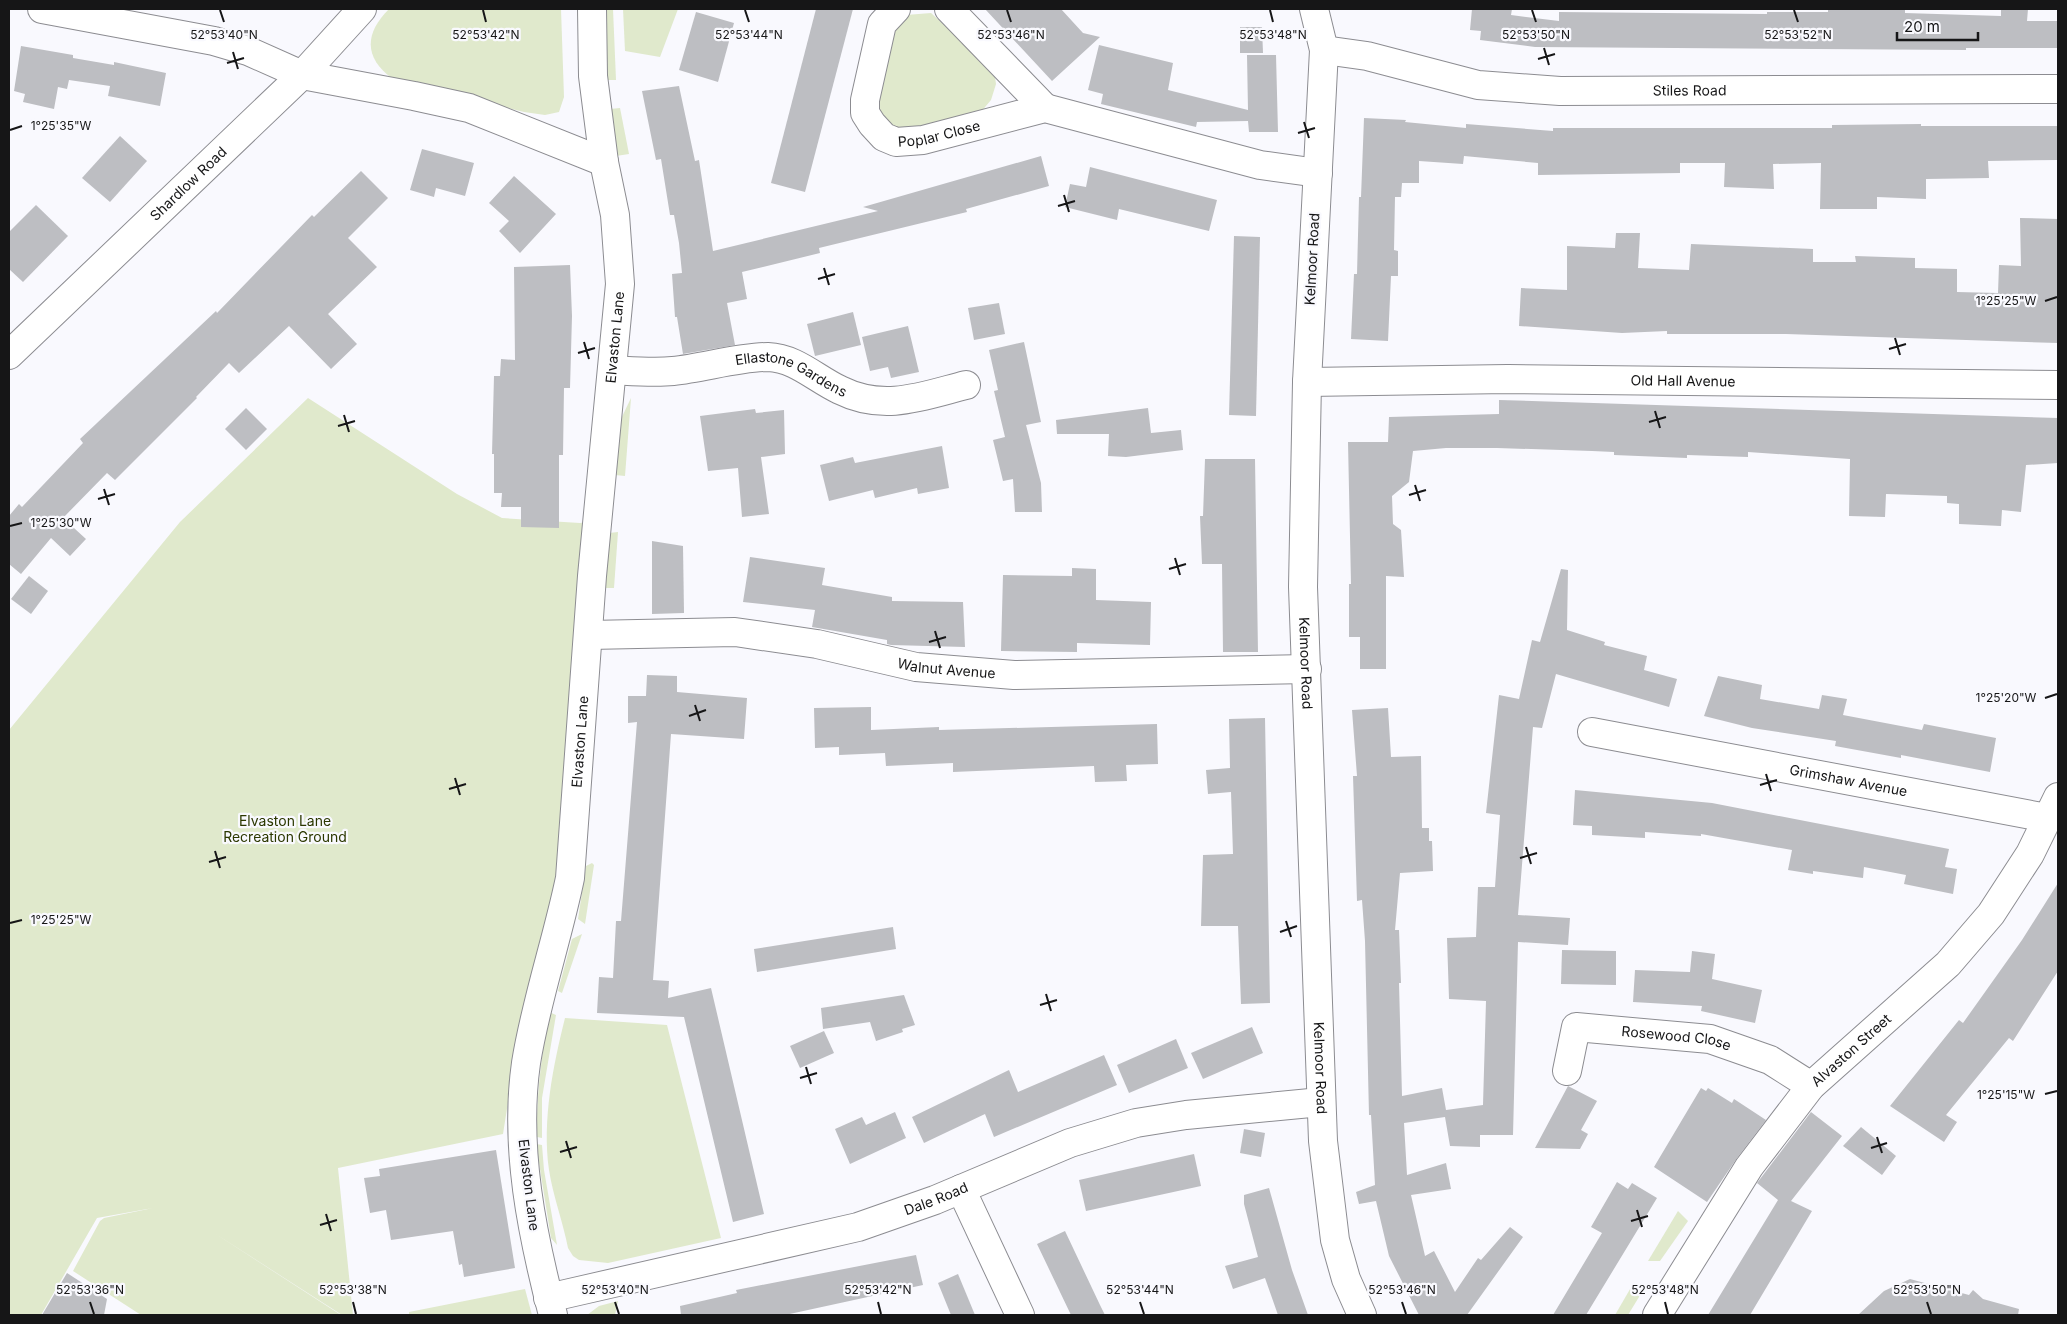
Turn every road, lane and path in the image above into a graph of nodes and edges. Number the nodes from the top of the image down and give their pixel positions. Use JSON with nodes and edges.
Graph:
{"nodes":[{"id":1,"x":42,"y":9,"type":"edge"},
{"id":2,"x":362,"y":9,"type":"edge"},
{"id":3,"x":592,"y":9,"type":"edge"},
{"id":4,"x":896,"y":9,"type":"edge"},
{"id":5,"x":949,"y":9,"type":"edge"},
{"id":6,"x":1314,"y":9,"type":"edge"},
{"id":7,"x":1324,"y":50,"type":"junction"},
{"id":8,"x":302,"y":76,"type":"junction"},
{"id":9,"x":2058,"y":89,"type":"edge"},
{"id":10,"x":1045,"y":108,"type":"junction"},
{"id":11,"x":604,"y":162,"type":"junction"},
{"id":12,"x":1318,"y":173,"type":"junction"},
{"id":13,"x":9,"y":355,"type":"edge"},
{"id":14,"x":612,"y":370,"type":"junction"},
{"id":15,"x":1307,"y":382,"type":"junction"},
{"id":16,"x":966,"y":385,"type":"dead end"},
{"id":17,"x":2058,"y":386,"type":"edge"},
{"id":18,"x":589,"y":635,"type":"junction"},
{"id":19,"x":1307,"y":669,"type":"junction"},
{"id":20,"x":1592,"y":732,"type":"dead end"},
{"id":21,"x":2052,"y":807,"type":"edge"},
{"id":22,"x":1567,"y":1071,"type":"dead end"},
{"id":23,"x":1811,"y":1086,"type":"junction"},
{"id":24,"x":1321,"y":1102,"type":"junction"},
{"id":25,"x":961,"y":1189,"type":"junction"},
{"id":26,"x":551,"y":1307,"type":"edge"},
{"id":27,"x":1020,"y":1315,"type":"edge"},
{"id":28,"x":1362,"y":1315,"type":"edge"},
{"id":29,"x":1657,"y":1315,"type":"edge"}],
"edges":[{"from":1,"to":8,"type":"street"},
{"from":2,"to":8,"type":"street","name":"Shardlow Road"},
{"from":3,"to":11,"type":"street","name":"Elvaston Lane"},
{"from":4,"to":10,"type":"street","name":"Poplar Close"},
{"from":5,"to":10,"type":"street"},
{"from":6,"to":7,"type":"street","name":"Kelmoor Road"},
{"from":7,"to":9,"type":"street","name":"Stiles Road"},
{"from":7,"to":12,"type":"street","name":"Kelmoor Road"},
{"from":8,"to":11,"type":"street"},
{"from":8,"to":13,"type":"street","name":"Shardlow Road"},
{"from":10,"to":12,"type":"street","name":"Poplar Close"},
{"from":11,"to":14,"type":"street","name":"Elvaston Lane"},
{"from":12,"to":15,"type":"street","name":"Kelmoor Road"},
{"from":14,"to":16,"type":"street","name":"Ellastone Gardens"},
{"from":14,"to":18,"type":"street","name":"Elvaston Lane"},
{"from":15,"to":17,"type":"street","name":"Old Hall Avenue"},
{"from":15,"to":19,"type":"street","name":"Kelmoor Road"},
{"from":18,"to":19,"type":"street","name":"Walnut Avenue"},
{"from":18,"to":26,"type":"street","name":"Elvaston Lane"},
{"from":19,"to":24,"type":"street","name":"Kelmoor Road"},
{"from":20,"to":21,"type":"street","name":"Grimshaw Avenue"},
{"from":21,"to":23,"type":"street","name":"Alvaston Street"},
{"from":22,"to":23,"type":"street","name":"Rosewood Close"},
{"from":23,"to":29,"type":"street","name":"Alvaston Street"},
{"from":24,"to":25,"type":"street","name":"Dale Road"},
{"from":24,"to":28,"type":"street","name":"Kelmoor Road"},
{"from":25,"to":26,"type":"street","name":"Dale Road"},
{"from":25,"to":27,"type":"street"}]}
